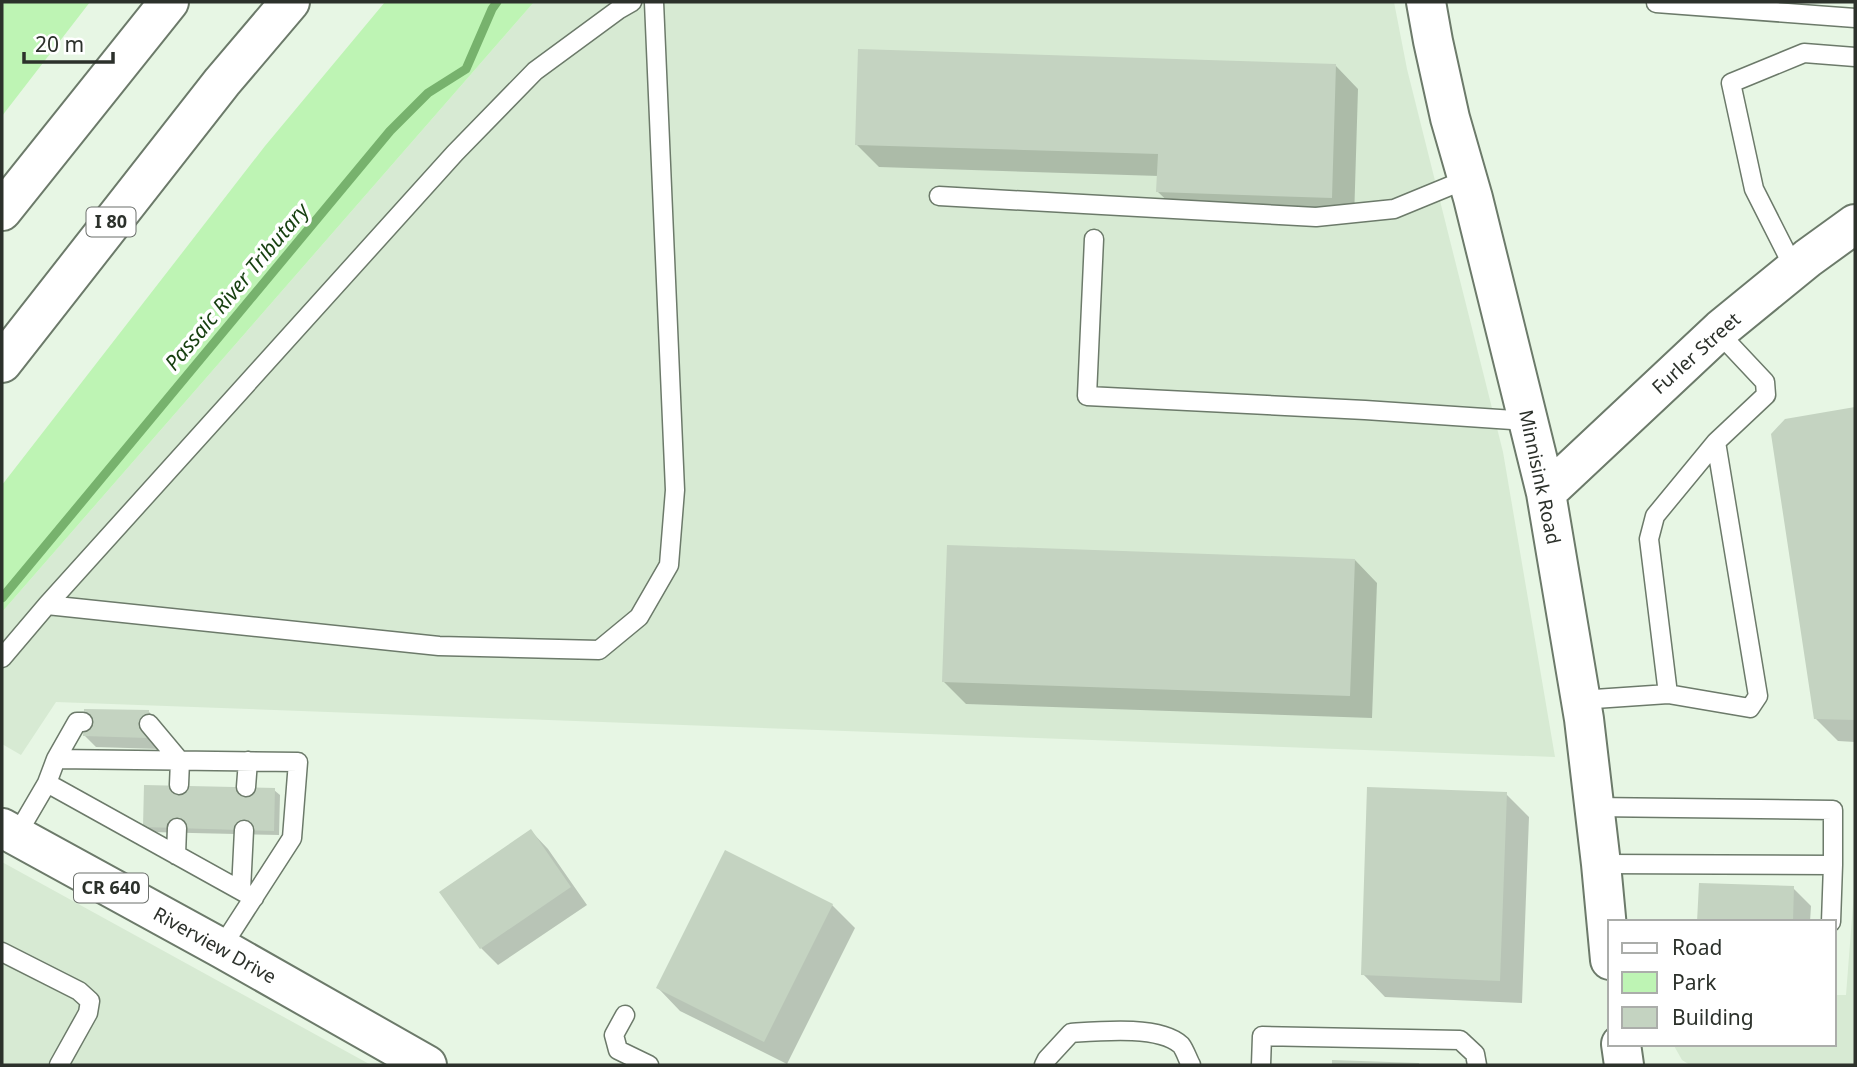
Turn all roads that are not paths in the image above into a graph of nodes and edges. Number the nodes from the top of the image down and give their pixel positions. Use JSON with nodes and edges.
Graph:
{"nodes":[{"id":1,"x":169,"y":2,"type":"edge"},
{"id":2,"x":290,"y":2,"type":"edge"},
{"id":3,"x":632,"y":2,"type":"edge"},
{"id":4,"x":654,"y":2,"type":"edge"},
{"id":5,"x":1426,"y":2,"type":"edge"},
{"id":6,"x":1656,"y":4,"type":"edge"},
{"id":7,"x":1855,"y":18,"type":"edge"},
{"id":8,"x":1855,"y":57,"type":"edge"},
{"id":9,"x":1467,"y":179,"type":"junction"},
{"id":10,"x":939,"y":196,"type":"dead end"},
{"id":11,"x":2,"y":211,"type":"edge"},
{"id":12,"x":1855,"y":224,"type":"edge"},
{"id":13,"x":1094,"y":239,"type":"dead end"},
{"id":14,"x":1794,"y":268,"type":"junction"},
{"id":15,"x":1718,"y":332,"type":"junction"},
{"id":16,"x":2,"y":363,"type":"edge"},
{"id":17,"x":1528,"y":422,"type":"junction"},
{"id":18,"x":1716,"y":442,"type":"junction"},
{"id":19,"x":1546,"y":493,"type":"junction"},
{"id":20,"x":47,"y":605,"type":"junction"},
{"id":21,"x":2,"y":658,"type":"edge"},
{"id":22,"x":1668,"y":694,"type":"junction"},
{"id":23,"x":1580,"y":700,"type":"junction"},
{"id":24,"x":83,"y":722,"type":"dead end"},
{"id":25,"x":149,"y":724,"type":"dead end"},
{"id":26,"x":56,"y":759,"type":"junction"},
{"id":27,"x":180,"y":761,"type":"junction"},
{"id":28,"x":248,"y":761,"type":"junction"},
{"id":29,"x":47,"y":783,"type":"junction"},
{"id":30,"x":179,"y":785,"type":"dead end"},
{"id":31,"x":246,"y":787,"type":"dead end"},
{"id":32,"x":1594,"y":807,"type":"junction"},
{"id":33,"x":177,"y":828,"type":"dead end"},
{"id":34,"x":244,"y":830,"type":"dead end"},
{"id":35,"x":9,"y":832,"type":"edge"},
{"id":36,"x":176,"y":855,"type":"junction"},
{"id":37,"x":1601,"y":864,"type":"junction"},
{"id":38,"x":1833,"y":865,"type":"junction"},
{"id":39,"x":248,"y":894,"type":"junction"},
{"id":40,"x":1831,"y":920,"type":"edge"},
{"id":41,"x":1608,"y":939,"type":"edge"},
{"id":42,"x":221,"y":948,"type":"junction"},
{"id":43,"x":2,"y":951,"type":"edge"},
{"id":44,"x":625,"y":1015,"type":"dead end"},
{"id":45,"x":1621,"y":1046,"type":"edge"},
{"id":46,"x":59,"y":1065,"type":"edge"},
{"id":47,"x":427,"y":1065,"type":"edge"},
{"id":48,"x":649,"y":1065,"type":"edge"},
{"id":49,"x":1044,"y":1065,"type":"edge"},
{"id":50,"x":1192,"y":1065,"type":"edge"},
{"id":51,"x":1261,"y":1065,"type":"edge"},
{"id":52,"x":1477,"y":1065,"type":"edge"},
{"id":53,"x":1624,"y":1065,"type":"edge"}],
"edges":[{"from":1,"to":11,"type":"main road"},
{"from":2,"to":16,"type":"main road","number":"I 80"},
{"from":3,"to":20,"type":"lane"},
{"from":4,"to":20,"type":"lane"},
{"from":5,"to":9,"type":"main road","name":"Minnisink Road"},
{"from":6,"to":7,"type":"lane"},
{"from":8,"to":14,"type":"lane"},
{"from":9,"to":10,"type":"lane"},
{"from":9,"to":17,"type":"main road","name":"Minnisink Road"},
{"from":12,"to":14,"type":"main road","name":"Furler Street"},
{"from":13,"to":17,"type":"lane"},
{"from":14,"to":15,"type":"main road","name":"Furler Street"},
{"from":15,"to":18,"type":"lane"},
{"from":15,"to":19,"type":"main road","name":"Furler Street"},
{"from":17,"to":19,"type":"main road","name":"Minnisink Road"},
{"from":18,"to":22,"type":"lane"},
{"from":18,"to":22,"type":"lane"},
{"from":19,"to":23,"type":"main road","name":"Minnisink Road"},
{"from":20,"to":21,"type":"lane"},
{"from":22,"to":23,"type":"lane"},
{"from":23,"to":32,"type":"main road","name":"Minnisink Road"},
{"from":24,"to":26,"type":"lane"},
{"from":25,"to":27,"type":"lane"},
{"from":26,"to":27,"type":"lane"},
{"from":26,"to":29,"type":"lane"},
{"from":27,"to":28,"type":"lane"},
{"from":27,"to":30,"type":"lane"},
{"from":28,"to":31,"type":"lane"},
{"from":28,"to":39,"type":"lane"},
{"from":29,"to":35,"type":"lane"},
{"from":29,"to":36,"type":"lane"},
{"from":32,"to":37,"type":"main road","name":"Minnisink Road"},
{"from":32,"to":38,"type":"lane"},
{"from":33,"to":36,"type":"lane"},
{"from":34,"to":39,"type":"lane"},
{"from":35,"to":42,"type":"main road","name":"Riverview Drive","number":"CR 640"},
{"from":36,"to":39,"type":"lane"},
{"from":37,"to":38,"type":"lane"},
{"from":37,"to":41,"type":"main road","name":"Minnisink Road"},
{"from":38,"to":40,"type":"lane"},
{"from":39,"to":42,"type":"lane"},
{"from":42,"to":47,"type":"main road","name":"Riverview Drive","number":"CR 640"},
{"from":43,"to":46,"type":"lane"},
{"from":44,"to":48,"type":"lane"},
{"from":45,"to":53,"type":"main road"},
{"from":49,"to":50,"type":"lane"},
{"from":51,"to":52,"type":"lane"}]}
